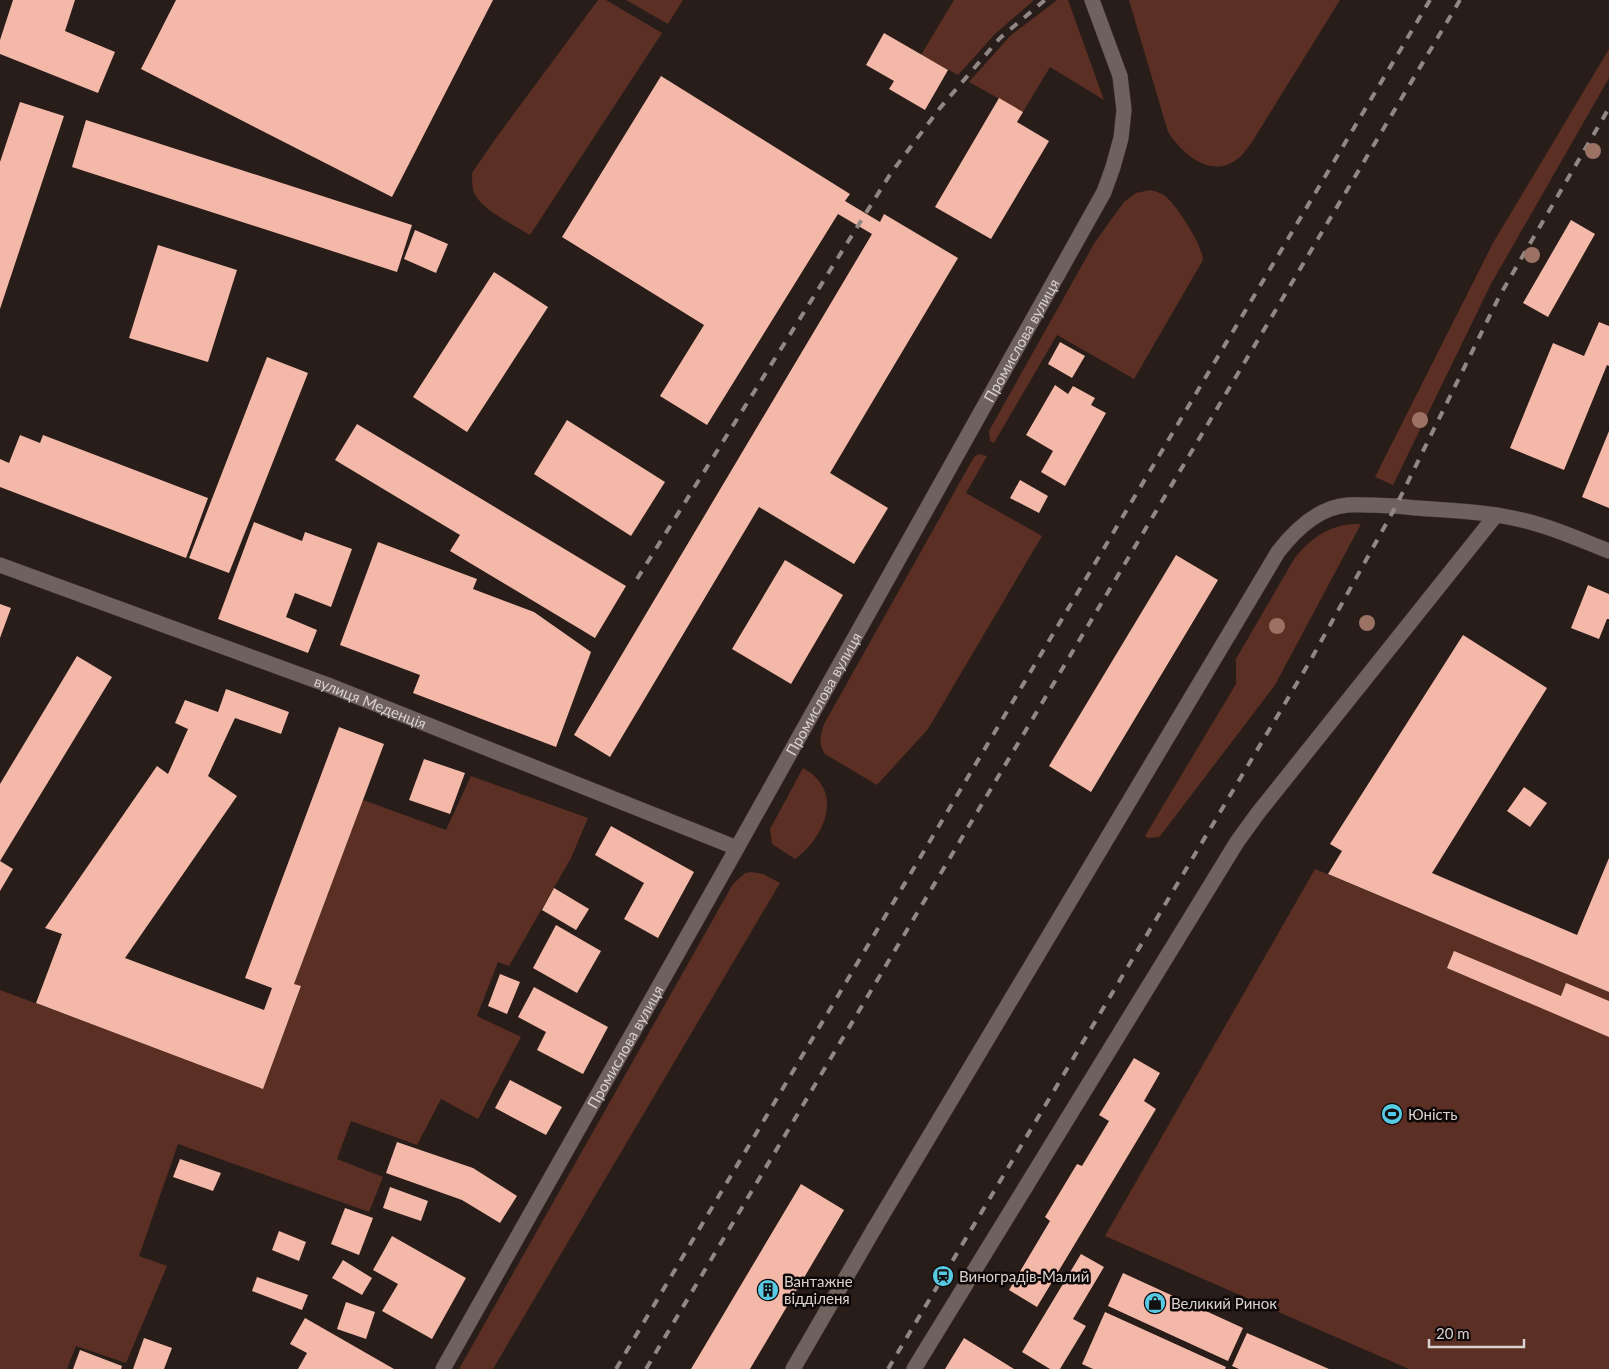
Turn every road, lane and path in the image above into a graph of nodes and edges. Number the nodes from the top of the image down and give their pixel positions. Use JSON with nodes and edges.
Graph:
{"nodes":[{"id":1,"x":1092,"y":0,"type":"edge"},
{"id":2,"x":1496,"y":515,"type":"junction"},
{"id":3,"x":1609,"y":551,"type":"edge"},
{"id":4,"x":0,"y":565,"type":"edge"},
{"id":5,"x":738,"y":848,"type":"junction"},
{"id":6,"x":443,"y":1369,"type":"edge"},
{"id":7,"x":793,"y":1369,"type":"edge"},
{"id":8,"x":914,"y":1369,"type":"edge"}],
"edges":[{"from":1,"to":5,"type":"street","name":"Промислова вулиця"},
{"from":2,"to":3,"type":"street"},
{"from":2,"to":7,"type":"street"},
{"from":2,"to":8,"type":"street"},
{"from":4,"to":5,"type":"street","name":"вулиця Меденція"},
{"from":5,"to":6,"type":"street","name":"Промислова вулиця"}]}
